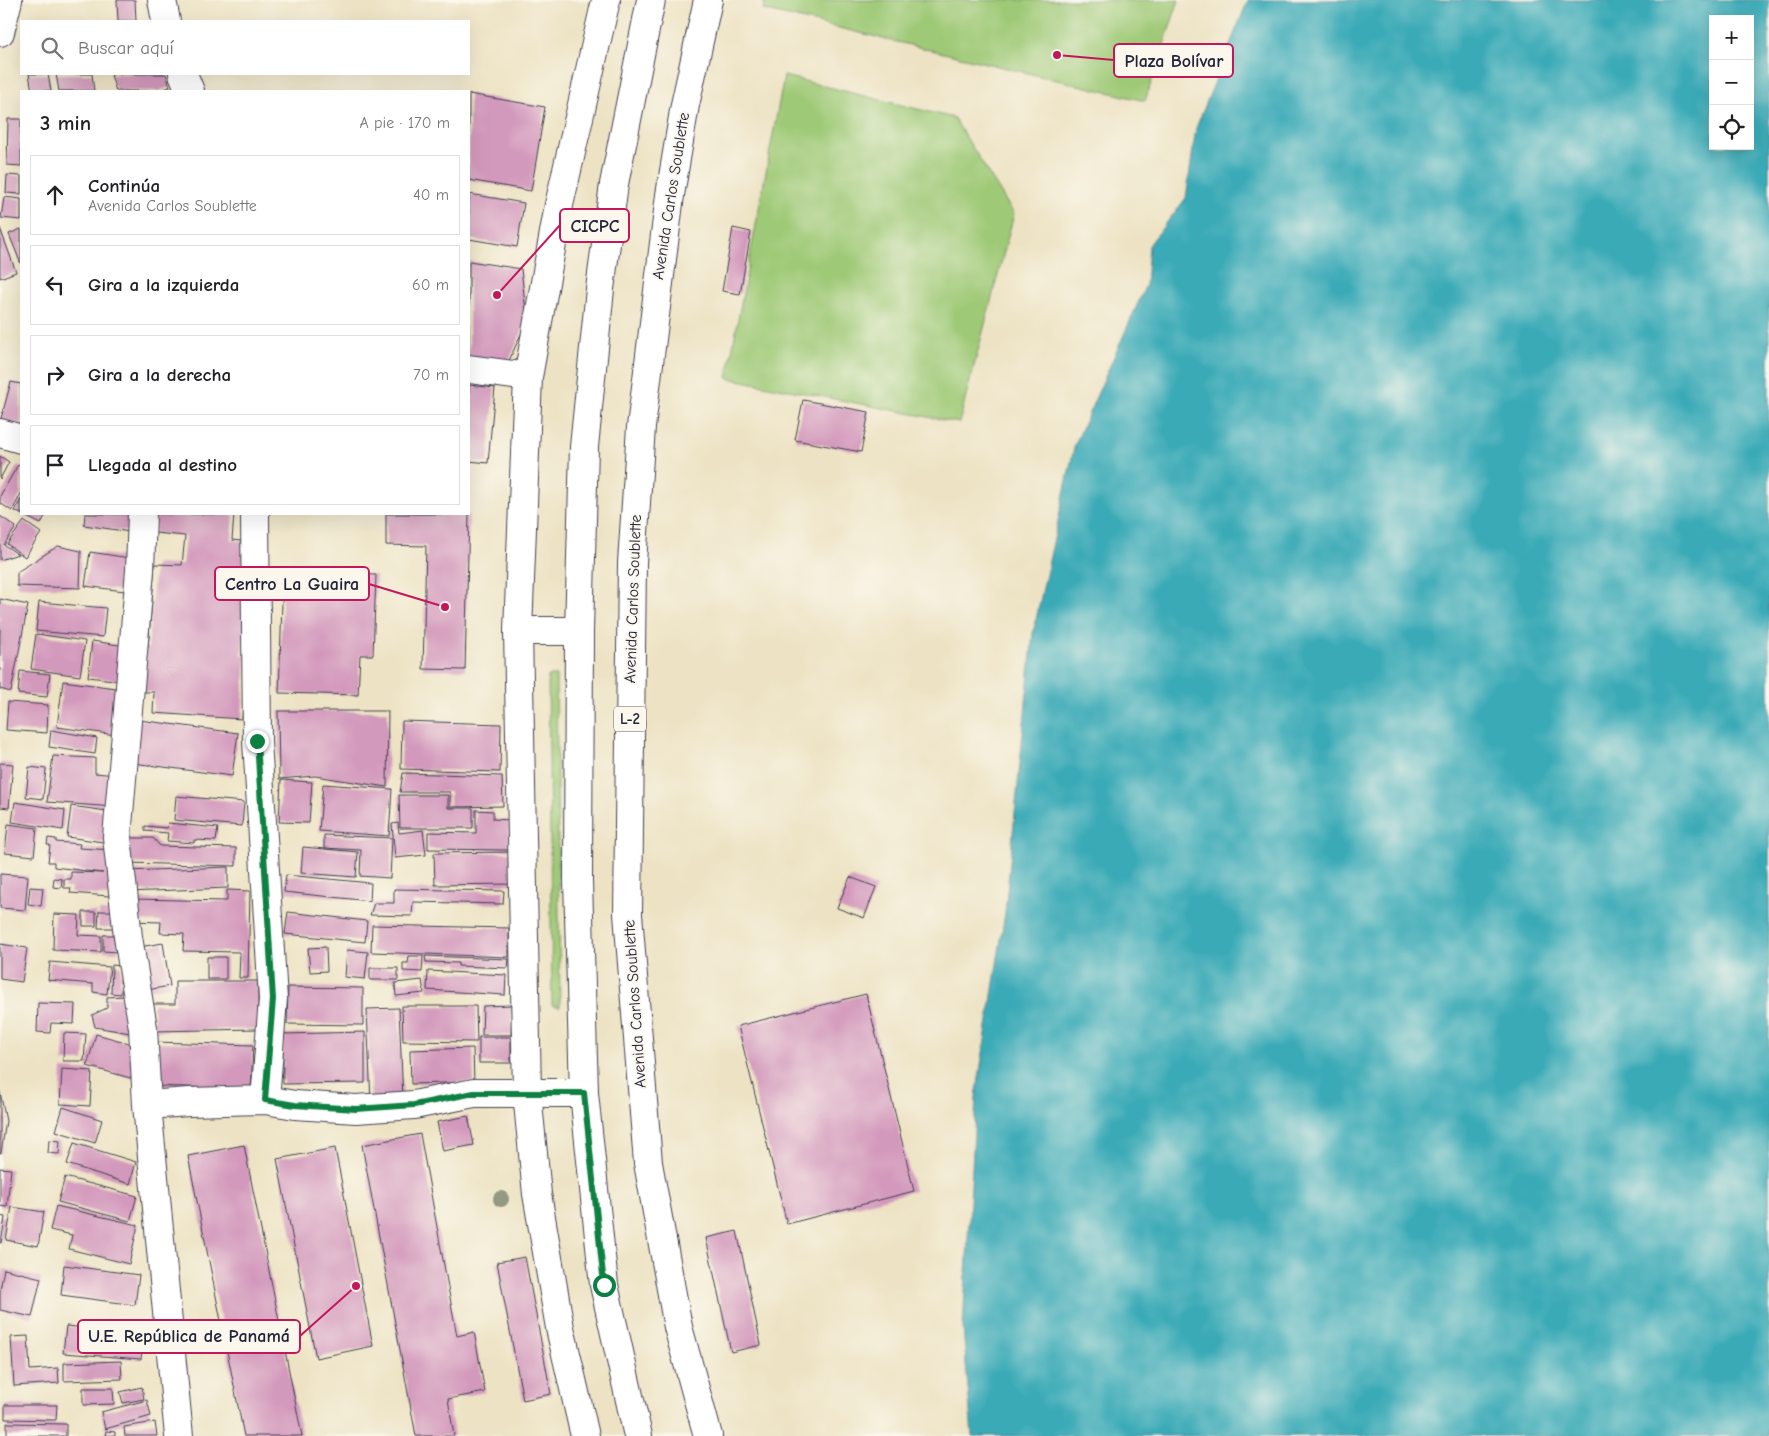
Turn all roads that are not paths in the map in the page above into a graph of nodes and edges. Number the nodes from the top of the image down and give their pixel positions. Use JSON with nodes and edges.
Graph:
{"nodes":[{"id":1,"x":8,"y":0,"type":"edge"},
{"id":2,"x":162,"y":0,"type":"edge"},
{"id":3,"x":606,"y":0,"type":"edge"},
{"id":4,"x":651,"y":0,"type":"edge"},
{"id":5,"x":708,"y":0,"type":"edge"},
{"id":6,"x":166,"y":20,"type":"edge"},
{"id":7,"x":0,"y":32,"type":"edge"},
{"id":8,"x":183,"y":75,"type":"edge"},
{"id":9,"x":190,"y":90,"type":"edge"},
{"id":10,"x":470,"y":369,"type":"edge"},
{"id":11,"x":528,"y":377,"type":"junction"},
{"id":12,"x":0,"y":433,"type":"edge"},
{"id":13,"x":20,"y":439,"type":"edge"},
{"id":14,"x":142,"y":515,"type":"edge"},
{"id":15,"x":255,"y":515,"type":"edge"},
{"id":16,"x":518,"y":631,"type":"junction"},
{"id":17,"x":578,"y":631,"type":"junction"},
{"id":18,"x":527,"y":1093,"type":"junction"},
{"id":19,"x":584,"y":1093,"type":"junction"},
{"id":20,"x":265,"y":1100,"type":"junction"},
{"id":21,"x":147,"y":1105,"type":"junction"},
{"id":22,"x":179,"y":1436,"type":"edge"},
{"id":23,"x":585,"y":1436,"type":"edge"},
{"id":24,"x":638,"y":1436,"type":"edge"},
{"id":25,"x":708,"y":1436,"type":"edge"}],
"edges":[{"from":1,"to":7,"type":"street"},
{"from":2,"to":6,"type":"street"},
{"from":3,"to":11,"type":"street"},
{"from":4,"to":17,"type":"street"},
{"from":5,"to":25,"type":"street","name":"Avenida Carlos Soublette","number":"L-2"},
{"from":8,"to":9,"type":"street"},
{"from":10,"to":11,"type":"street"},
{"from":11,"to":16,"type":"street"},
{"from":12,"to":13,"type":"street"},
{"from":14,"to":21,"type":"street"},
{"from":15,"to":20,"type":"street"},
{"from":16,"to":17,"type":"street"},
{"from":16,"to":18,"type":"street"},
{"from":17,"to":19,"type":"street"},
{"from":18,"to":19,"type":"street"},
{"from":18,"to":20,"type":"street"},
{"from":18,"to":23,"type":"street"},
{"from":19,"to":24,"type":"street"},
{"from":20,"to":21,"type":"street"},
{"from":21,"to":22,"type":"street"}]}
